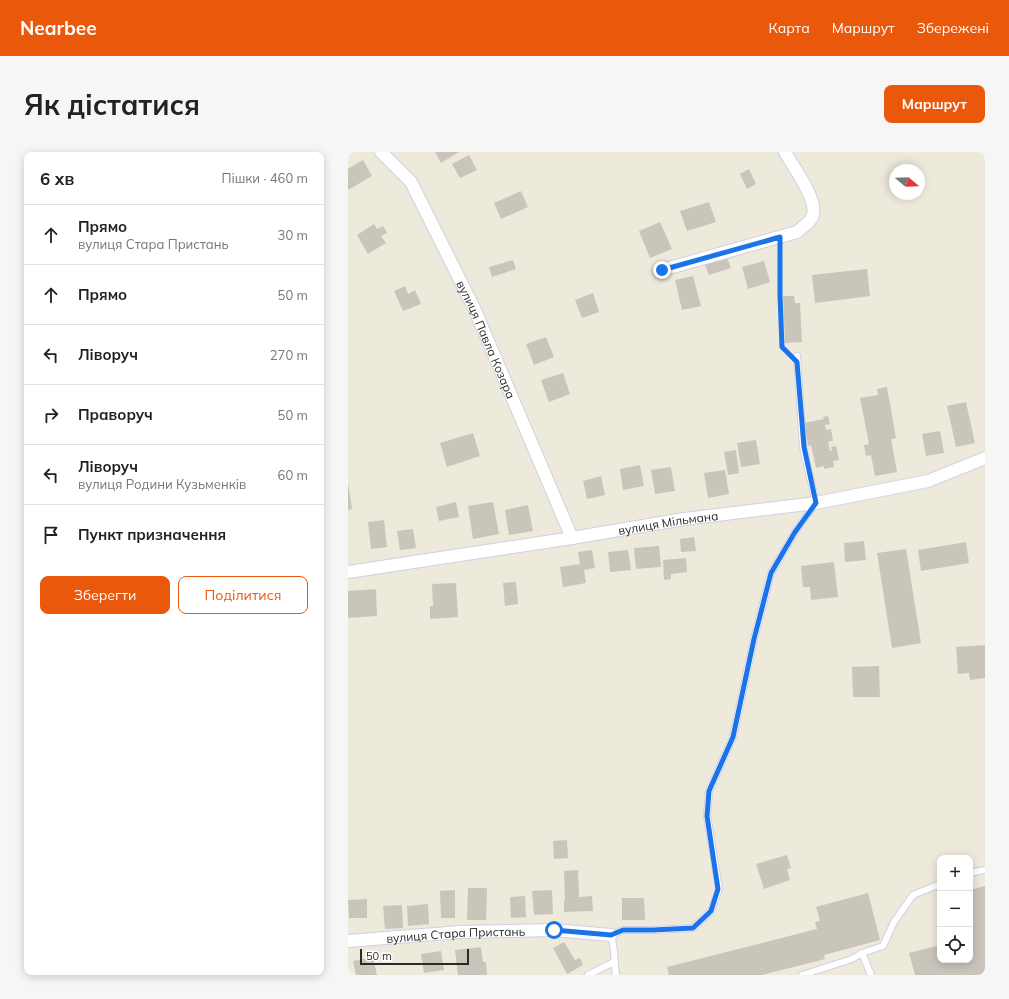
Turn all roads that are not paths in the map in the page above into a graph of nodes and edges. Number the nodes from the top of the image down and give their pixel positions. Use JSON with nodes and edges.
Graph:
{"nodes":[{"id":1,"x":381,"y":152,"type":"edge"},
{"id":2,"x":785,"y":152,"type":"edge"},
{"id":3,"x":662,"y":270,"type":"dead end"},
{"id":4,"x":797,"y":359,"type":"road end"},
{"id":5,"x":985,"y":458,"type":"edge"},
{"id":6,"x":816,"y":503,"type":"junction"},
{"id":7,"x":572,"y":538,"type":"junction"},
{"id":8,"x":348,"y":572,"type":"edge"},
{"id":9,"x":985,"y":870,"type":"edge"},
{"id":10,"x":973,"y":872,"type":"edge"},
{"id":11,"x":937,"y":885,"type":"edge"},
{"id":12,"x":611,"y":935,"type":"junction"},
{"id":13,"x":348,"y":941,"type":"edge"},
{"id":14,"x":862,"y":953,"type":"junction"},
{"id":15,"x":614,"y":962,"type":"junction"},
{"id":16,"x":588,"y":975,"type":"edge"},
{"id":17,"x":616,"y":975,"type":"edge"},
{"id":18,"x":802,"y":975,"type":"edge"},
{"id":19,"x":871,"y":975,"type":"edge"}],
"edges":[{"from":1,"to":7,"type":"street","name":"вулиця Павла Козара"},
{"from":2,"to":3,"type":"street"},
{"from":4,"to":6,"type":"lane"},
{"from":5,"to":6,"type":"street","name":"вулиця Мільмана"},
{"from":6,"to":7,"type":"street","name":"вулиця Мільмана"},
{"from":6,"to":12,"type":"lane"},
{"from":7,"to":8,"type":"street","name":"вулиця Мільмана"},
{"from":9,"to":10,"type":"lane"},
{"from":11,"to":14,"type":"lane"},
{"from":12,"to":13,"type":"street","name":"вулиця Стара Пристань"},
{"from":12,"to":15,"type":"lane"},
{"from":14,"to":18,"type":"lane"},
{"from":14,"to":19,"type":"lane"},
{"from":15,"to":16,"type":"lane"},
{"from":15,"to":17,"type":"lane"}]}
